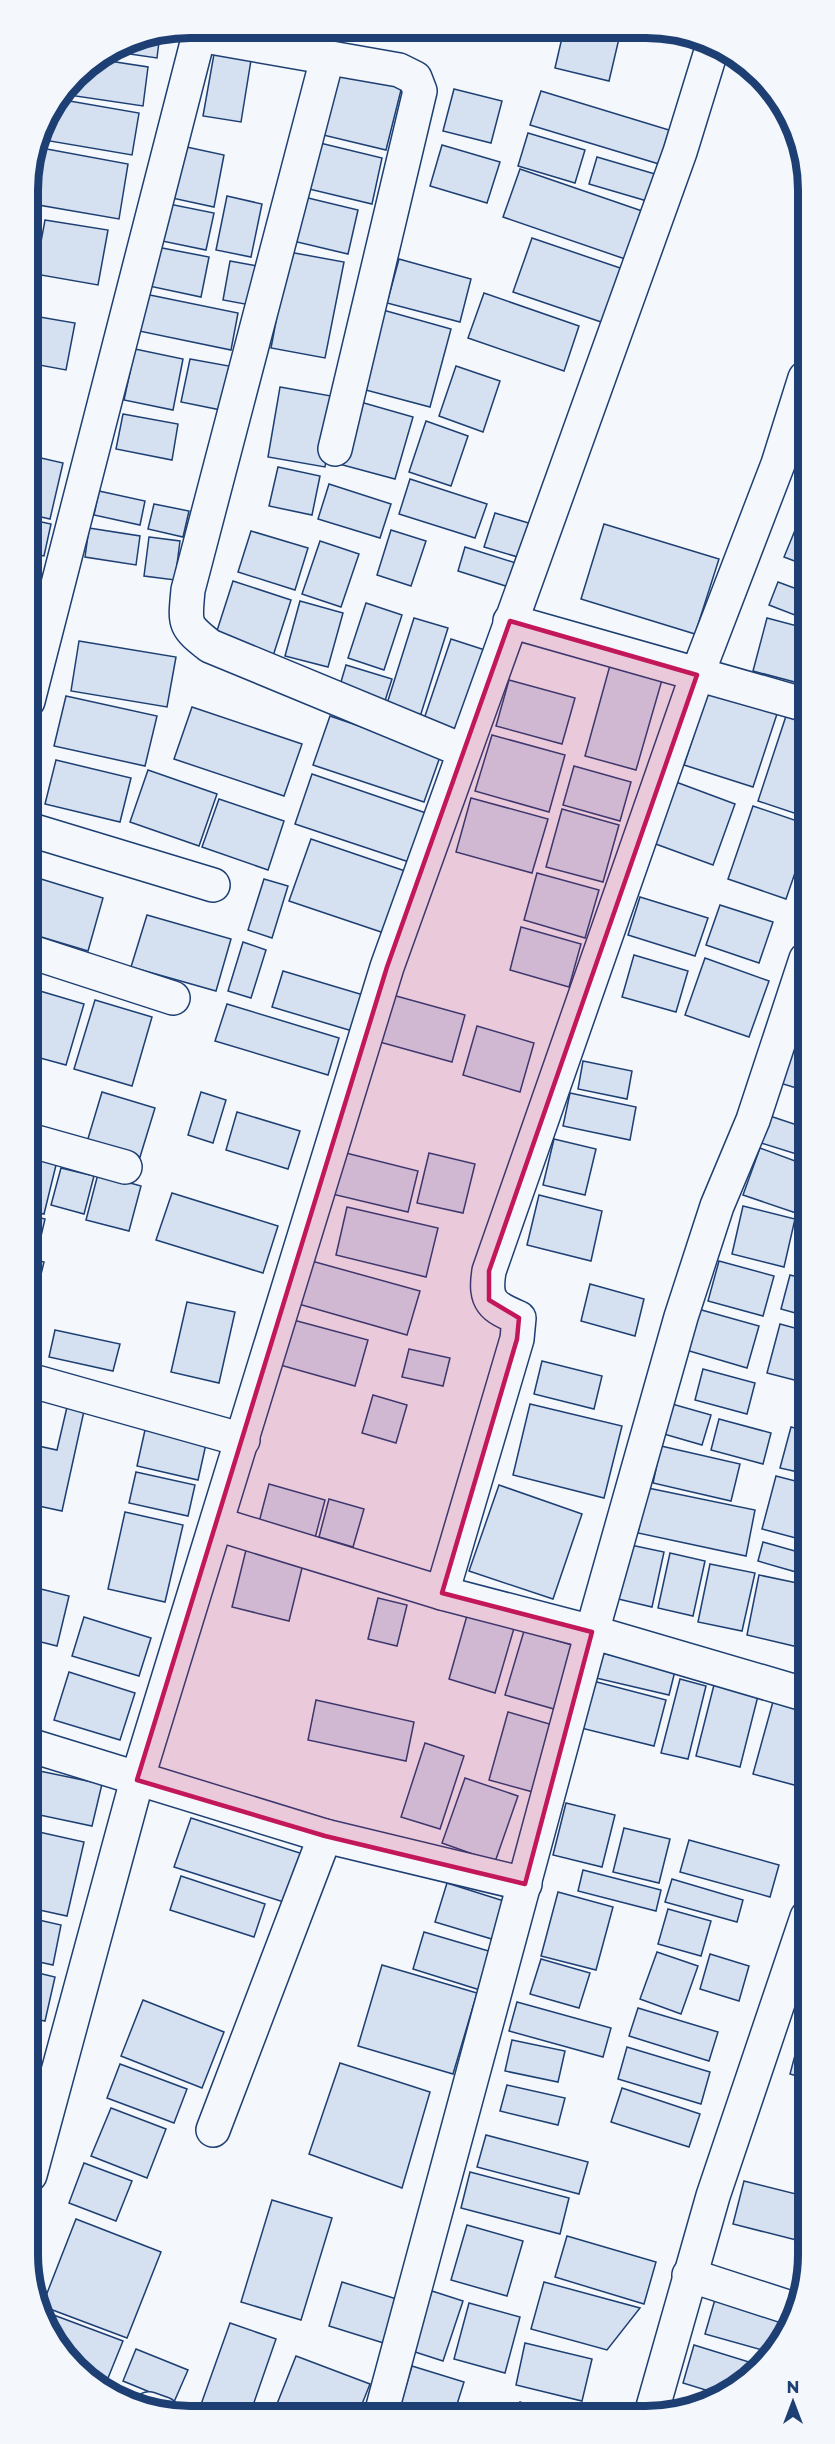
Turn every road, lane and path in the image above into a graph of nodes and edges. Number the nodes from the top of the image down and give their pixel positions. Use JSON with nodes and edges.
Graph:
{"nodes":[{"id":1,"x":198,"y":38,"type":"edge"},
{"id":2,"x":233,"y":38,"type":"edge"},
{"id":3,"x":710,"y":52,"type":"edge"},
{"id":4,"x":327,"y":58,"type":"junction"},
{"id":5,"x":798,"y":401,"type":"edge"},
{"id":6,"x":335,"y":449,"type":"dead end"},
{"id":7,"x":510,"y":621,"type":"junction"},
{"id":8,"x":38,"y":662,"type":"edge"},
{"id":9,"x":697,"y":675,"type":"junction"},
{"id":10,"x":798,"y":703,"type":"edge"},
{"id":11,"x":464,"y":751,"type":"junction"},
{"id":12,"x":38,"y":832,"type":"edge"},
{"id":13,"x":213,"y":885,"type":"dead end"},
{"id":14,"x":38,"y":954,"type":"edge"},
{"id":15,"x":798,"y":984,"type":"edge"},
{"id":16,"x":173,"y":998,"type":"dead end"},
{"id":17,"x":38,"y":1143,"type":"edge"},
{"id":18,"x":125,"y":1167,"type":"dead end"},
{"id":19,"x":38,"y":1383,"type":"edge"},
{"id":20,"x":243,"y":1440,"type":"junction"},
{"id":21,"x":217,"y":1524,"type":"junction"},
{"id":22,"x":442,"y":1593,"type":"junction"},
{"id":23,"x":592,"y":1632,"type":"junction"},
{"id":24,"x":797,"y":1692,"type":"edge"},
{"id":25,"x":38,"y":1748,"type":"edge"},
{"id":26,"x":137,"y":1780,"type":"junction"},
{"id":27,"x":325,"y":1836,"type":"junction"},
{"id":28,"x":525,"y":1884,"type":"junction"},
{"id":29,"x":797,"y":1947,"type":"edge"},
{"id":30,"x":213,"y":2130,"type":"dead end"},
{"id":31,"x":38,"y":2145,"type":"edge"},
{"id":32,"x":689,"y":2275,"type":"junction"},
{"id":33,"x":788,"y":2307,"type":"edge"},
{"id":34,"x":383,"y":2406,"type":"edge"},
{"id":35,"x":653,"y":2406,"type":"edge"}],
"edges":[{"from":1,"to":8,"type":"street"},
{"from":2,"to":4,"type":"street"},
{"from":3,"to":7,"type":"street"},
{"from":4,"to":6,"type":"street"},
{"from":4,"to":11,"type":"street"},
{"from":5,"to":9,"type":"street"},
{"from":7,"to":9,"type":"street"},
{"from":7,"to":11,"type":"street"},
{"from":9,"to":10,"type":"street"},
{"from":9,"to":22,"type":"street"},
{"from":11,"to":20,"type":"street"},
{"from":12,"to":13,"type":"street"},
{"from":14,"to":16,"type":"street"},
{"from":15,"to":23,"type":"street"},
{"from":17,"to":18,"type":"street"},
{"from":19,"to":20,"type":"street"},
{"from":20,"to":21,"type":"street"},
{"from":21,"to":22,"type":"street"},
{"from":21,"to":26,"type":"street"},
{"from":22,"to":23,"type":"street"},
{"from":23,"to":24,"type":"street"},
{"from":23,"to":28,"type":"street"},
{"from":25,"to":26,"type":"street"},
{"from":26,"to":27,"type":"street"},
{"from":26,"to":31,"type":"street"},
{"from":27,"to":28,"type":"street"},
{"from":27,"to":30,"type":"street"},
{"from":28,"to":34,"type":"street"},
{"from":29,"to":32,"type":"street"},
{"from":32,"to":33,"type":"street"},
{"from":32,"to":35,"type":"street"}]}
